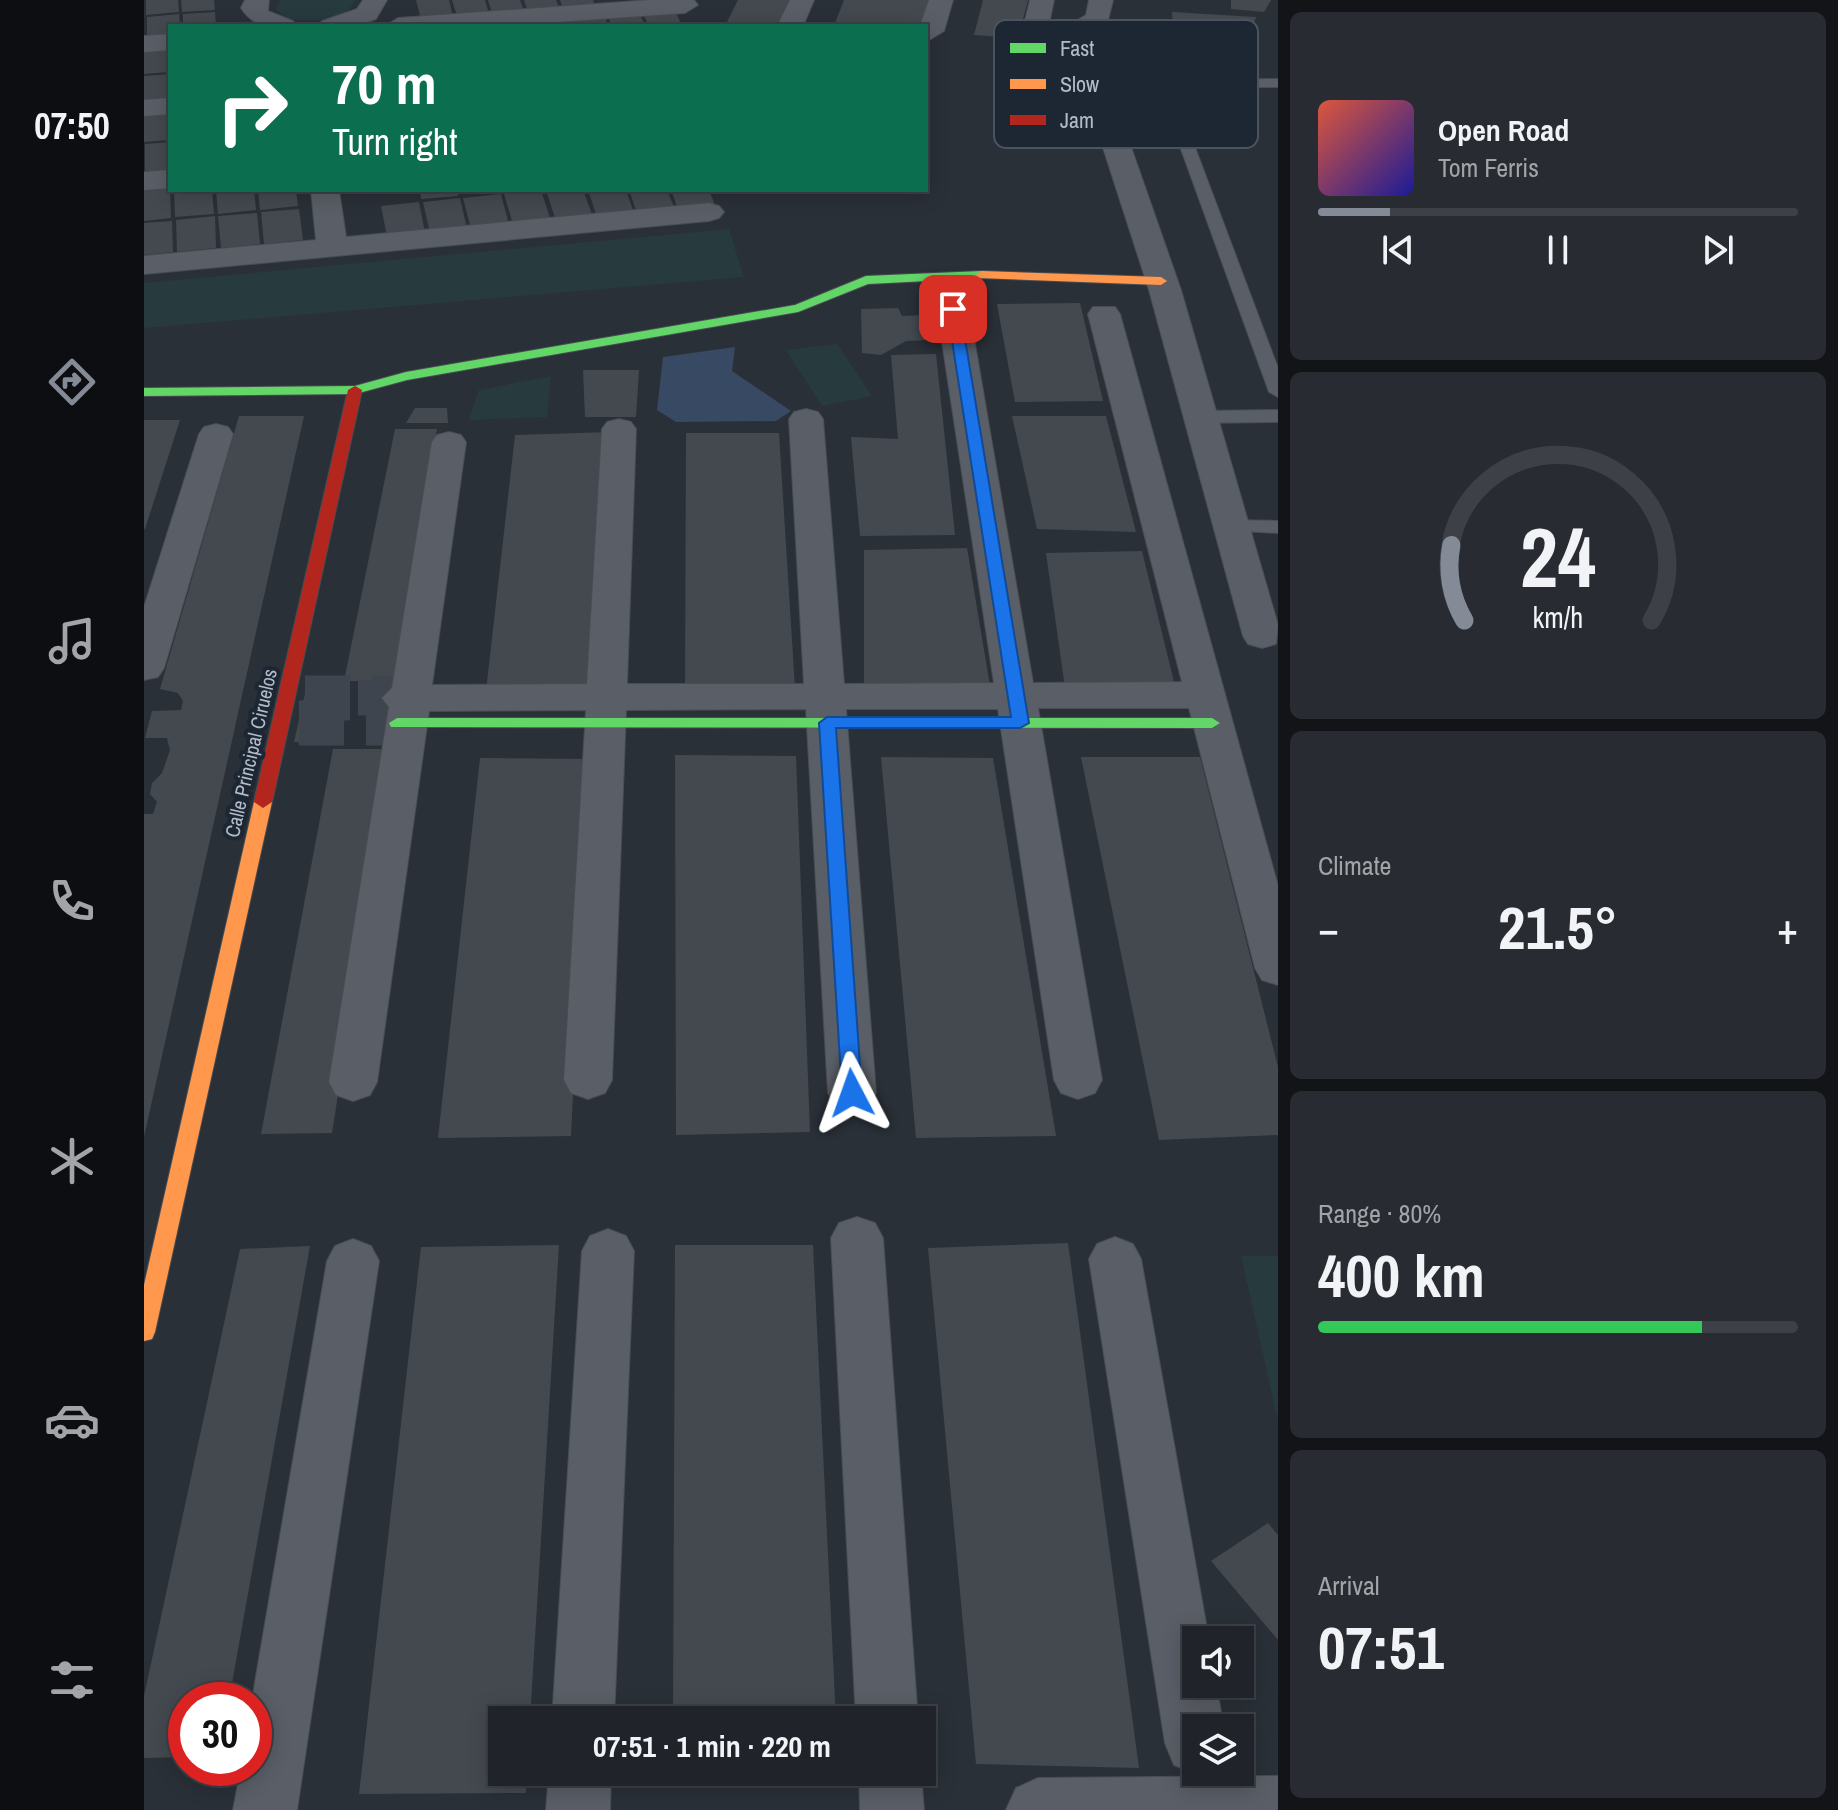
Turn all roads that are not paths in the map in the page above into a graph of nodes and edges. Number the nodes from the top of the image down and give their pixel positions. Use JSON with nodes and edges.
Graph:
{"nodes":[{"id":1,"x":257,"y":0,"type":"edge"},
{"id":2,"x":375,"y":0,"type":"edge"},
{"id":3,"x":802,"y":0,"type":"edge"},
{"id":4,"x":941,"y":0,"type":"edge"},
{"id":5,"x":1042,"y":0,"type":"edge"},
{"id":6,"x":1101,"y":0,"type":"edge"},
{"id":7,"x":685,"y":5,"type":"dead end"},
{"id":8,"x":1038,"y":20,"type":"edge"},
{"id":9,"x":1096,"y":20,"type":"edge"},
{"id":10,"x":279,"y":24,"type":"edge"},
{"id":11,"x":342,"y":24,"type":"edge"},
{"id":12,"x":425,"y":24,"type":"edge"},
{"id":13,"x":791,"y":24,"type":"edge"},
{"id":14,"x":931,"y":31,"type":"dead end"},
{"id":15,"x":168,"y":42,"type":"edge"},
{"id":16,"x":144,"y":44,"type":"edge"},
{"id":17,"x":1258,"y":83,"type":"edge"},
{"id":18,"x":1278,"y":83,"type":"edge"},
{"id":19,"x":168,"y":106,"type":"edge"},
{"id":20,"x":144,"y":108,"type":"edge"},
{"id":21,"x":1117,"y":148,"type":"edge"},
{"id":22,"x":1188,"y":148,"type":"edge"},
{"id":23,"x":168,"y":179,"type":"edge"},
{"id":24,"x":144,"y":181,"type":"edge"},
{"id":25,"x":325,"y":192,"type":"edge"},
{"id":26,"x":709,"y":212,"type":"dead end"},
{"id":27,"x":332,"y":247,"type":"junction"},
{"id":28,"x":144,"y":265,"type":"edge"},
{"id":29,"x":1161,"y":281,"type":"junction"},
{"id":30,"x":953,"y":309,"type":"dead end"},
{"id":31,"x":1104,"y":314,"type":"dead end"},
{"id":32,"x":355,"y":390,"type":"junction"},
{"id":33,"x":144,"y":392,"type":"edge"},
{"id":34,"x":1278,"y":392,"type":"edge"},
{"id":35,"x":1278,"y":416,"type":"edge"},
{"id":36,"x":1200,"y":417,"type":"junction"},
{"id":37,"x":806,"y":419,"type":"dead end"},
{"id":38,"x":619,"y":429,"type":"dead end"},
{"id":39,"x":216,"y":434,"type":"dead end"},
{"id":40,"x":449,"y":442,"type":"dead end"},
{"id":41,"x":1231,"y":526,"type":"junction"},
{"id":42,"x":1278,"y":527,"type":"edge"},
{"id":43,"x":1262,"y":636,"type":"dead end"},
{"id":44,"x":144,"y":668,"type":"edge"},
{"id":45,"x":1018,"y":709,"type":"junction"},
{"id":46,"x":1209,"y":709,"type":"junction"},
{"id":47,"x":404,"y":710,"type":"junction"},
{"id":48,"x":605,"y":710,"type":"junction"},
{"id":49,"x":826,"y":710,"type":"junction"},
{"id":50,"x":1278,"y":968,"type":"edge"},
{"id":51,"x":588,"y":1080,"type":"dead end"},
{"id":52,"x":1078,"y":1080,"type":"dead end"},
{"id":53,"x":353,"y":1082,"type":"dead end"},
{"id":54,"x":852,"y":1093,"type":"dead end"},
{"id":55,"x":857,"y":1238,"type":"dead end"},
{"id":56,"x":608,"y":1251,"type":"dead end"},
{"id":57,"x":1115,"y":1259,"type":"dead end"},
{"id":58,"x":353,"y":1261,"type":"dead end"},
{"id":59,"x":144,"y":1332,"type":"edge"},
{"id":60,"x":584,"y":1706,"type":"edge"},
{"id":61,"x":886,"y":1706,"type":"edge"},
{"id":62,"x":1191,"y":1714,"type":"edge"},
{"id":63,"x":579,"y":1786,"type":"edge"},
{"id":64,"x":891,"y":1786,"type":"edge"},
{"id":65,"x":1205,"y":1797,"type":"edge"},
{"id":66,"x":1278,"y":1808,"type":"edge"},
{"id":67,"x":265,"y":1810,"type":"edge"},
{"id":68,"x":578,"y":1810,"type":"edge"},
{"id":69,"x":892,"y":1810,"type":"edge"},
{"id":70,"x":1038,"y":1810,"type":"edge"}],
"edges":[{"from":1,"to":10,"type":"street"},
{"from":2,"to":11,"type":"street"},
{"from":3,"to":13,"type":"street"},
{"from":4,"to":14,"type":"street"},
{"from":5,"to":8,"type":"street"},
{"from":6,"to":9,"type":"street"},
{"from":7,"to":12,"type":"street"},
{"from":15,"to":16,"type":"street"},
{"from":17,"to":18,"type":"lane"},
{"from":19,"to":20,"type":"street"},
{"from":21,"to":29,"type":"street"},
{"from":22,"to":34,"type":"lane"},
{"from":23,"to":24,"type":"street"},
{"from":25,"to":27,"type":"street"},
{"from":26,"to":27,"type":"street"},
{"from":27,"to":28,"type":"street"},
{"from":29,"to":32,"type":"street"},
{"from":29,"to":36,"type":"street"},
{"from":30,"to":45,"type":"street"},
{"from":31,"to":46,"type":"street"},
{"from":32,"to":33,"type":"street"},
{"from":32,"to":59,"type":"street","name":"Calle Principal Ciruelos"},
{"from":35,"to":36,"type":"lane"},
{"from":36,"to":41,"type":"street"},
{"from":37,"to":49,"type":"street"},
{"from":38,"to":48,"type":"street"},
{"from":39,"to":44,"type":"street"},
{"from":40,"to":47,"type":"street"},
{"from":41,"to":42,"type":"lane"},
{"from":41,"to":43,"type":"street"},
{"from":45,"to":46,"type":"street"},
{"from":45,"to":49,"type":"street"},
{"from":45,"to":52,"type":"street"},
{"from":46,"to":50,"type":"street"},
{"from":47,"to":48,"type":"street"},
{"from":47,"to":53,"type":"street"},
{"from":48,"to":49,"type":"street"},
{"from":48,"to":51,"type":"street"},
{"from":49,"to":54,"type":"street"},
{"from":55,"to":61,"type":"street"},
{"from":56,"to":60,"type":"street"},
{"from":57,"to":62,"type":"street"},
{"from":58,"to":67,"type":"street"},
{"from":63,"to":68,"type":"street"},
{"from":64,"to":69,"type":"street"},
{"from":65,"to":66,"type":"street"},
{"from":65,"to":70,"type":"street"}]}
